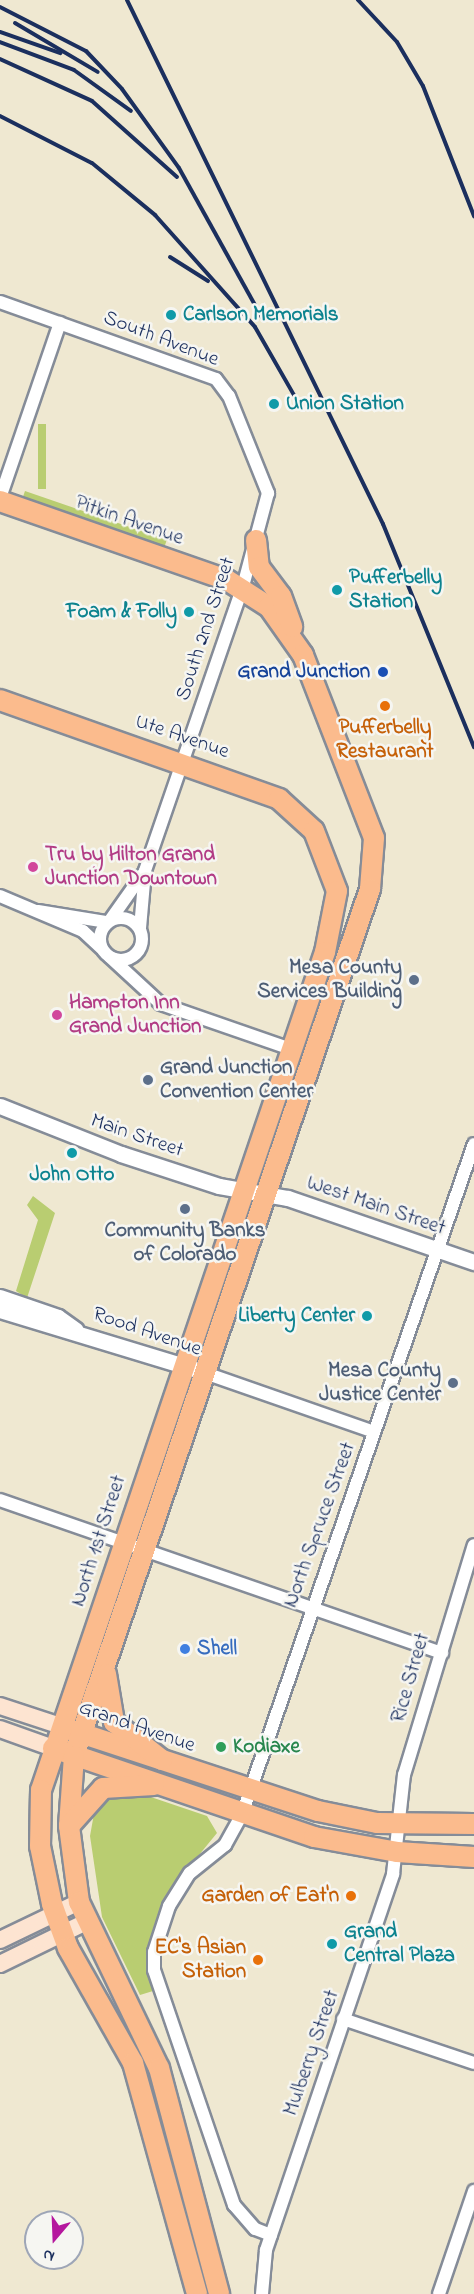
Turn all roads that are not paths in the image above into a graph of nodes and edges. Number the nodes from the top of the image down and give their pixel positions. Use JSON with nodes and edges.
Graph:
{"nodes":[{"id":1,"x":0,"y":302,"type":"edge"},
{"id":2,"x":60,"y":323,"type":"junction"},
{"id":3,"x":0,"y":499,"type":"edge"},
{"id":4,"x":269,"y":501,"type":"joint"},
{"id":5,"x":256,"y":540,"type":"junction"},
{"id":6,"x":243,"y":586,"type":"junction"},
{"id":7,"x":294,"y":636,"type":"junction"},
{"id":8,"x":0,"y":700,"type":"edge"},
{"id":9,"x":183,"y":762,"type":"junction"},
{"id":10,"x":145,"y":871,"type":"junction"},
{"id":11,"x":0,"y":896,"type":"edge"},
{"id":12,"x":36,"y":911,"type":"junction"},
{"id":13,"x":109,"y":921,"type":"junction"},
{"id":14,"x":140,"y":928,"type":"junction"},
{"id":15,"x":140,"y":949,"type":"junction"},
{"id":16,"x":106,"y":953,"type":"junction"},
{"id":17,"x":139,"y":982,"type":"junction"},
{"id":18,"x":291,"y":1049,"type":"junction"},
{"id":19,"x":0,"y":1106,"type":"edge"},
{"id":20,"x":474,"y":1144,"type":"edge"},
{"id":21,"x":242,"y":1190,"type":"junction"},
{"id":22,"x":264,"y":1194,"type":"junction"},
{"id":23,"x":438,"y":1250,"type":"junction"},
{"id":24,"x":474,"y":1262,"type":"edge"},
{"id":25,"x":0,"y":1297,"type":"edge"},
{"id":26,"x":0,"y":1310,"type":"edge"},
{"id":27,"x":76,"y":1330,"type":"junction"},
{"id":28,"x":182,"y":1365,"type":"junction"},
{"id":29,"x":205,"y":1373,"type":"junction"},
{"id":30,"x":374,"y":1432,"type":"junction"},
{"id":31,"x":0,"y":1500,"type":"edge"},
{"id":32,"x":123,"y":1542,"type":"junction"},
{"id":33,"x":474,"y":1545,"type":"edge"},
{"id":34,"x":144,"y":1550,"type":"junction"},
{"id":35,"x":311,"y":1608,"type":"junction"},
{"id":36,"x":442,"y":1653,"type":"junction"},
{"id":37,"x":105,"y":1662,"type":"junction"},
{"id":38,"x":0,"y":1706,"type":"edge"},
{"id":39,"x":61,"y":1726,"type":"junction"},
{"id":40,"x":0,"y":1729,"type":"edge"},
{"id":41,"x":82,"y":1733,"type":"junction"},
{"id":42,"x":53,"y":1748,"type":"junction"},
{"id":43,"x":74,"y":1756,"type":"junction"},
{"id":44,"x":162,"y":1760,"type":"junction"},
{"id":45,"x":154,"y":1785,"type":"junction"},
{"id":46,"x":250,"y":1790,"type":"junction"},
{"id":47,"x":242,"y":1814,"type":"junction"},
{"id":48,"x":399,"y":1824,"type":"junction"},
{"id":49,"x":474,"y":1824,"type":"edge"},
{"id":50,"x":69,"y":1826,"type":"junction"},
{"id":51,"x":398,"y":1852,"type":"junction"},
{"id":52,"x":474,"y":1857,"type":"edge"},
{"id":53,"x":79,"y":1902,"type":"junction"},
{"id":54,"x":55,"y":1913,"type":"junction"},
{"id":55,"x":88,"y":1921,"type":"junction"},
{"id":56,"x":62,"y":1933,"type":"junction"},
{"id":57,"x":0,"y":1940,"type":"edge"},
{"id":58,"x":0,"y":1964,"type":"edge"},
{"id":59,"x":344,"y":2019,"type":"junction"},
{"id":60,"x":474,"y":2063,"type":"edge"},
{"id":61,"x":474,"y":2191,"type":"edge"},
{"id":62,"x":271,"y":2235,"type":"junction"},
{"id":63,"x":197,"y":2294,"type":"edge"},
{"id":64,"x":219,"y":2294,"type":"edge"},
{"id":65,"x":262,"y":2294,"type":"edge"},
{"id":66,"x":439,"y":2294,"type":"edge"}],
"edges":[{"from":1,"to":2,"type":"street","name":"South Avenue"},
{"from":2,"to":3,"type":"street"},
{"from":2,"to":4,"type":"street","name":"South Avenue"},
{"from":3,"to":6,"type":"main road","name":"Pitkin Avenue"},
{"from":4,"to":5,"type":"street","name":"South 2nd Street"},
{"from":5,"to":6,"type":"street","name":"South 2nd Street"},
{"from":5,"to":7,"type":"main road"},
{"from":6,"to":7,"type":"main road"},
{"from":6,"to":9,"type":"street","name":"South 2nd Street"},
{"from":7,"to":22,"type":"main road"},
{"from":8,"to":9,"type":"main road","name":"Ute Avenue"},
{"from":9,"to":10,"type":"street","name":"South 2nd Street"},
{"from":9,"to":18,"type":"main road","name":"Ute Avenue"},
{"from":10,"to":13,"type":"street","name":"South 2nd Street"},
{"from":10,"to":14,"type":"street","name":"South 2nd Street"},
{"from":11,"to":12,"type":"street"},
{"from":12,"to":13,"type":"street"},
{"from":12,"to":16,"type":"street"},
{"from":13,"to":14,"type":"street"},
{"from":13,"to":16,"type":"street"},
{"from":14,"to":15,"type":"street"},
{"from":15,"to":16,"type":"street"},
{"from":15,"to":17,"type":"street"},
{"from":16,"to":17,"type":"street"},
{"from":17,"to":18,"type":"street"},
{"from":18,"to":21,"type":"main road","name":"North 1st Street"},
{"from":19,"to":21,"type":"street","name":"Main Street"},
{"from":20,"to":23,"type":"street","name":"North Spruce Street"},
{"from":21,"to":22,"type":"street","name":"Main Street"},
{"from":21,"to":28,"type":"main road","name":"North 1st Street"},
{"from":22,"to":23,"type":"street","name":"West Main Street"},
{"from":22,"to":29,"type":"main road"},
{"from":23,"to":24,"type":"street","name":"West Main Street"},
{"from":23,"to":30,"type":"street","name":"North Spruce Street"},
{"from":25,"to":27,"type":"street","name":"Rood Avenue"},
{"from":26,"to":27,"type":"street","name":"Rood Avenue"},
{"from":27,"to":28,"type":"street","name":"Rood Avenue"},
{"from":28,"to":29,"type":"street","name":"Rood Avenue"},
{"from":28,"to":32,"type":"main road","name":"North 1st Street"},
{"from":29,"to":30,"type":"street"},
{"from":29,"to":34,"type":"main road"},
{"from":30,"to":35,"type":"street","name":"North Spruce Street"},
{"from":31,"to":32,"type":"street"},
{"from":32,"to":34,"type":"street"},
{"from":32,"to":39,"type":"main road","name":"North 1st Street"},
{"from":33,"to":36,"type":"street","name":"Rice Street"},
{"from":34,"to":35,"type":"street"},
{"from":34,"to":37,"type":"main road"},
{"from":35,"to":36,"type":"street"},
{"from":35,"to":46,"type":"street","name":"North Spruce Street"},
{"from":36,"to":48,"type":"street","name":"Rice Street"},
{"from":37,"to":41,"type":"main road"},
{"from":37,"to":44,"type":"main road"},
{"from":38,"to":39,"type":"main road","name":"Grand Avenue"},
{"from":39,"to":41,"type":"main road","name":"Grand Avenue"},
{"from":39,"to":42,"type":"main road","name":"North 1st Street"},
{"from":40,"to":42,"type":"main road"},
{"from":41,"to":43,"type":"main road"},
{"from":41,"to":44,"type":"main road","name":"Grand Avenue"},
{"from":42,"to":43,"type":"main road"},
{"from":42,"to":54,"type":"main road","name":"North 1st Street"},
{"from":43,"to":45,"type":"main road"},
{"from":43,"to":50,"type":"main road"},
{"from":44,"to":46,"type":"main road","name":"Grand Avenue"},
{"from":45,"to":47,"type":"main road"},
{"from":45,"to":50,"type":"main road"},
{"from":46,"to":47,"type":"street","name":"North Spruce Street"},
{"from":46,"to":48,"type":"main road","name":"Grand Avenue"},
{"from":47,"to":51,"type":"main road"},
{"from":47,"to":62,"type":"street","name":"North Spruce Street"},
{"from":48,"to":49,"type":"main road","name":"Grand Avenue"},
{"from":48,"to":51,"type":"street","name":"Mulberry Street"},
{"from":50,"to":53,"type":"main road"},
{"from":51,"to":52,"type":"main road"},
{"from":51,"to":59,"type":"street","name":"Mulberry Street"},
{"from":53,"to":54,"type":"main road"},
{"from":53,"to":55,"type":"main road"},
{"from":54,"to":56,"type":"main road","name":"North 1st Street"},
{"from":54,"to":57,"type":"main road"},
{"from":55,"to":56,"type":"main road"},
{"from":55,"to":64,"type":"main road"},
{"from":56,"to":58,"type":"main road"},
{"from":56,"to":63,"type":"main road","name":"North 1st Street"},
{"from":59,"to":60,"type":"street"},
{"from":59,"to":62,"type":"street","name":"Mulberry Street"},
{"from":61,"to":66,"type":"street"},
{"from":62,"to":65,"type":"street","name":"Mulberry Street"}]}
